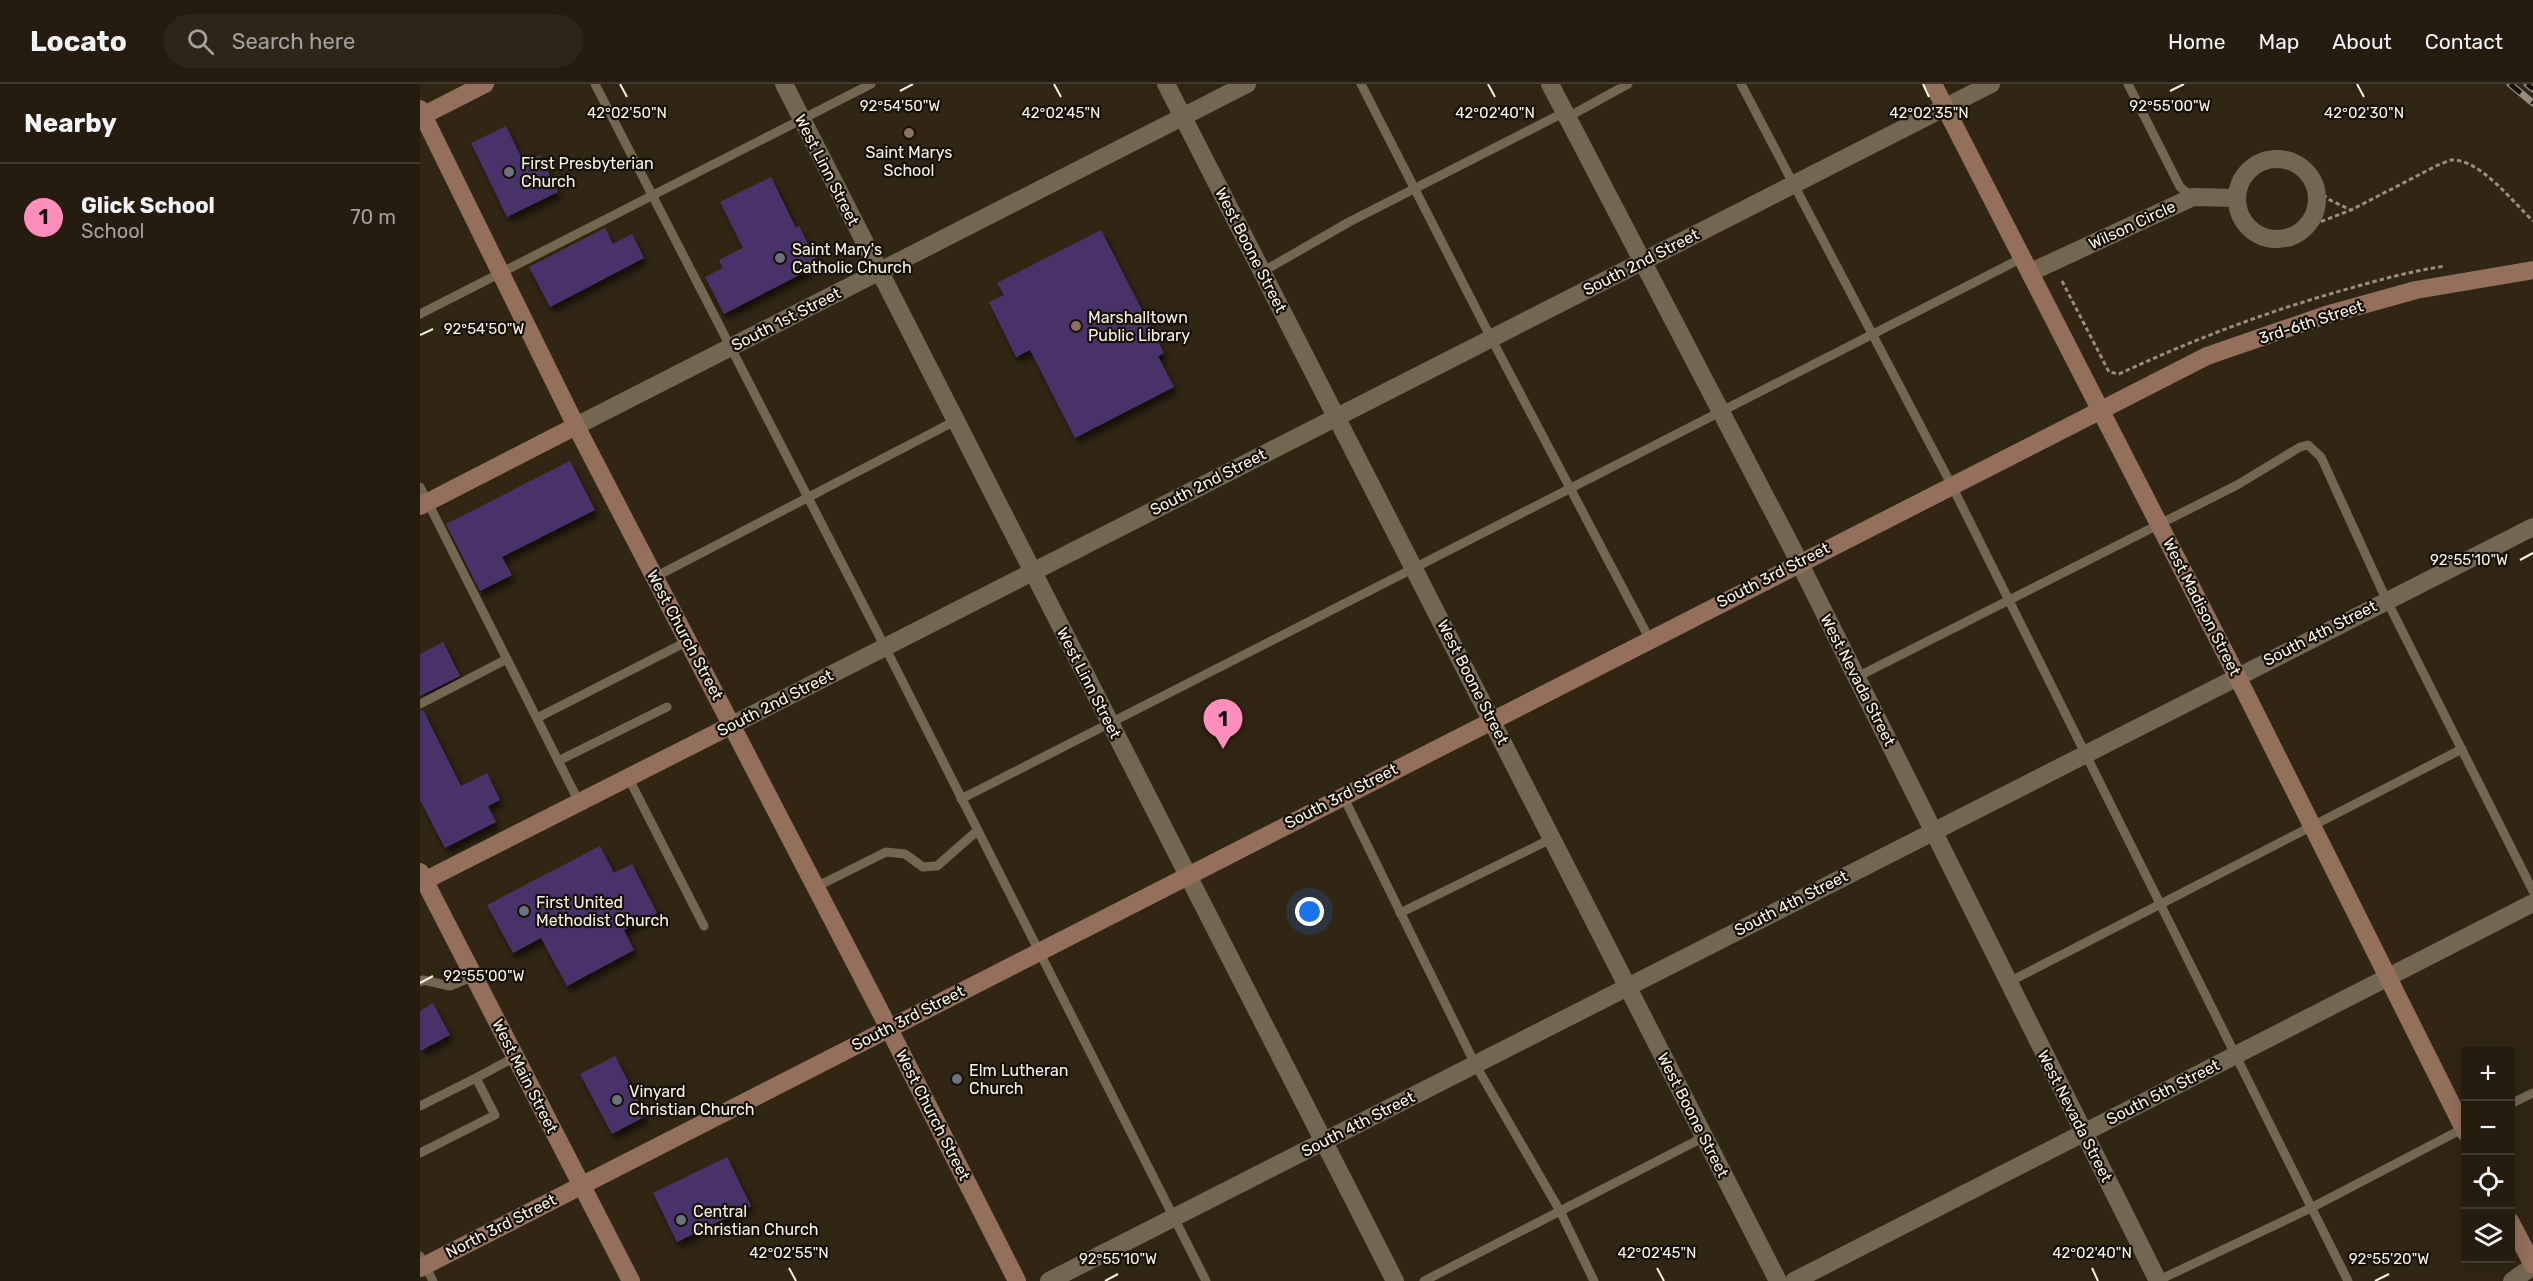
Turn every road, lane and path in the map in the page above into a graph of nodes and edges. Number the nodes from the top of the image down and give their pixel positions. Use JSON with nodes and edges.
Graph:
{"nodes":[{"id":1,"x":485,"y":84,"type":"edge"},
{"id":2,"x":594,"y":84,"type":"edge"},
{"id":3,"x":784,"y":84,"type":"edge"},
{"id":4,"x":872,"y":84,"type":"edge"},
{"id":5,"x":1166,"y":84,"type":"edge"},
{"id":6,"x":1247,"y":84,"type":"edge"},
{"id":7,"x":1361,"y":84,"type":"edge"},
{"id":8,"x":1550,"y":84,"type":"edge"},
{"id":9,"x":1628,"y":84,"type":"edge"},
{"id":10,"x":1741,"y":84,"type":"edge"},
{"id":11,"x":1933,"y":84,"type":"edge"},
{"id":12,"x":1991,"y":84,"type":"edge"},
{"id":13,"x":2128,"y":84,"type":"edge"},
{"id":14,"x":1946,"y":107,"type":"junction"},
{"id":15,"x":421,"y":114,"type":"edge"},
{"id":16,"x":1566,"y":114,"type":"junction"},
{"id":17,"x":1183,"y":117,"type":"junction"},
{"id":18,"x":802,"y":120,"type":"junction"},
{"id":19,"x":1794,"y":185,"type":"junction"},
{"id":20,"x":1414,"y":188,"type":"junction"},
{"id":21,"x":2317,"y":190,"type":"junction"},
{"id":22,"x":652,"y":196,"type":"junction"},
{"id":23,"x":2193,"y":197,"type":"junction"},
{"id":24,"x":2236,"y":198,"type":"junction"},
{"id":25,"x":2351,"y":210,"type":"junction"},
{"id":26,"x":2533,"y":221,"type":"edge"},
{"id":27,"x":2307,"y":227,"type":"junction"},
{"id":28,"x":1643,"y":261,"type":"junction"},
{"id":29,"x":2027,"y":264,"type":"junction"},
{"id":30,"x":2453,"y":265,"type":"dead end"},
{"id":31,"x":2533,"y":270,"type":"edge"},
{"id":32,"x":879,"y":272,"type":"junction"},
{"id":33,"x":1262,"y":272,"type":"junction"},
{"id":34,"x":501,"y":273,"type":"junction"},
{"id":35,"x":2062,"y":280,"type":"dead end"},
{"id":36,"x":420,"y":314,"type":"edge"},
{"id":37,"x":1872,"y":334,"type":"junction"},
{"id":38,"x":1491,"y":338,"type":"junction"},
{"id":39,"x":729,"y":348,"type":"junction"},
{"id":40,"x":2100,"y":408,"type":"junction"},
{"id":41,"x":1721,"y":411,"type":"junction"},
{"id":42,"x":1337,"y":417,"type":"junction"},
{"id":43,"x":955,"y":421,"type":"junction"},
{"id":44,"x":576,"y":426,"type":"junction"},
{"id":45,"x":1951,"y":484,"type":"junction"},
{"id":46,"x":1570,"y":488,"type":"junction"},
{"id":47,"x":422,"y":498,"type":"edge"},
{"id":48,"x":807,"y":498,"type":"junction"},
{"id":49,"x":2159,"y":525,"type":"junction"},
{"id":50,"x":2533,"y":527,"type":"edge"},
{"id":51,"x":1799,"y":562,"type":"junction"},
{"id":52,"x":1414,"y":567,"type":"junction"},
{"id":53,"x":1032,"y":572,"type":"junction"},
{"id":54,"x":655,"y":577,"type":"junction"},
{"id":55,"x":2386,"y":600,"type":"junction"},
{"id":56,"x":2009,"y":601,"type":"junction"},
{"id":57,"x":1649,"y":638,"type":"junction"},
{"id":58,"x":688,"y":641,"type":"junction"},
{"id":59,"x":885,"y":647,"type":"junction"},
{"id":60,"x":507,"y":659,"type":"junction"},
{"id":61,"x":2237,"y":676,"type":"junction"},
{"id":62,"x":1857,"y":677,"type":"junction"},
{"id":63,"x":420,"y":704,"type":"edge"},
{"id":64,"x":667,"y":707,"type":"dead end"},
{"id":65,"x":537,"y":718,"type":"junction"},
{"id":66,"x":1492,"y":719,"type":"junction"},
{"id":67,"x":1110,"y":723,"type":"junction"},
{"id":68,"x":732,"y":725,"type":"junction"},
{"id":69,"x":2462,"y":749,"type":"junction"},
{"id":70,"x":2084,"y":753,"type":"junction"},
{"id":71,"x":558,"y":761,"type":"junction"},
{"id":72,"x":628,"y":777,"type":"junction"},
{"id":73,"x":1342,"y":795,"type":"junction"},
{"id":74,"x":961,"y":799,"type":"junction"},
{"id":75,"x":579,"y":802,"type":"junction"},
{"id":76,"x":2312,"y":828,"type":"junction"},
{"id":77,"x":1934,"y":830,"type":"junction"},
{"id":78,"x":977,"y":831,"type":"junction"},
{"id":79,"x":1553,"y":838,"type":"junction"},
{"id":80,"x":1187,"y":875,"type":"junction"},
{"id":81,"x":422,"y":879,"type":"edge"},
{"id":82,"x":816,"y":887,"type":"junction"},
{"id":83,"x":2533,"y":891,"type":"edge"},
{"id":84,"x":2533,"y":903,"type":"edge"},
{"id":85,"x":2160,"y":905,"type":"junction"},
{"id":86,"x":1400,"y":913,"type":"junction"},
{"id":87,"x":704,"y":926,"type":"dead end"},
{"id":88,"x":1038,"y":951,"type":"junction"},
{"id":89,"x":474,"y":976,"type":"junction"},
{"id":90,"x":2386,"y":978,"type":"junction"},
{"id":91,"x":420,"y":982,"type":"edge"},
{"id":92,"x":2009,"y":982,"type":"junction"},
{"id":93,"x":1627,"y":986,"type":"junction"},
{"id":94,"x":888,"y":1028,"type":"junction"},
{"id":95,"x":2234,"y":1056,"type":"junction"},
{"id":96,"x":515,"y":1057,"type":"junction"},
{"id":97,"x":1475,"y":1064,"type":"junction"},
{"id":98,"x":476,"y":1078,"type":"junction"},
{"id":99,"x":2533,"y":1093,"type":"edge"},
{"id":100,"x":2515,"y":1102,"type":"edge"},
{"id":101,"x":420,"y":1106,"type":"edge"},
{"id":102,"x":2461,"y":1121,"type":"edge"},
{"id":103,"x":2461,"y":1131,"type":"edge"},
{"id":104,"x":2083,"y":1133,"type":"junction"},
{"id":105,"x":1704,"y":1137,"type":"junction"},
{"id":106,"x":1324,"y":1141,"type":"junction"},
{"id":107,"x":420,"y":1153,"type":"edge"},
{"id":108,"x":581,"y":1185,"type":"junction"},
{"id":109,"x":2311,"y":1208,"type":"junction"},
{"id":110,"x":1560,"y":1211,"type":"junction"},
{"id":111,"x":1174,"y":1217,"type":"junction"},
{"id":112,"x":2515,"y":1229,"type":"edge"},
{"id":113,"x":2533,"y":1266,"type":"edge"},
{"id":114,"x":424,"y":1267,"type":"edge"},
{"id":115,"x":631,"y":1281,"type":"edge"},
{"id":116,"x":1017,"y":1281,"type":"edge"},
{"id":117,"x":1049,"y":1281,"type":"edge"},
{"id":118,"x":1206,"y":1281,"type":"edge"},
{"id":119,"x":1395,"y":1281,"type":"edge"},
{"id":120,"x":1424,"y":1281,"type":"edge"},
{"id":121,"x":1594,"y":1281,"type":"edge"},
{"id":122,"x":1778,"y":1281,"type":"edge"},
{"id":123,"x":1794,"y":1281,"type":"edge"},
{"id":124,"x":2158,"y":1281,"type":"edge"},
{"id":125,"x":2348,"y":1281,"type":"edge"},
{"id":126,"x":2512,"y":1281,"type":"edge"}],
"edges":[{"from":1,"to":15,"type":"main road"},
{"from":2,"to":22,"type":"lane"},
{"from":3,"to":18,"type":"street","name":"West Linn Street"},
{"from":4,"to":18,"type":"lane"},
{"from":5,"to":17,"type":"street","name":"West Boone Street"},
{"from":6,"to":17,"type":"street","name":"South 1st Street"},
{"from":7,"to":20,"type":"lane"},
{"from":8,"to":16,"type":"street","name":"West Nevada Street"},
{"from":9,"to":16,"type":"lane"},
{"from":10,"to":19,"type":"lane"},
{"from":11,"to":14,"type":"main road","name":"West Madison Street"},
{"from":12,"to":14,"type":"street","name":"South 2nd Street"},
{"from":13,"to":23,"type":"lane"},
{"from":14,"to":19,"type":"street","name":"South 2nd Street"},
{"from":14,"to":29,"type":"main road","name":"West Madison Street"},
{"from":15,"to":34,"type":"main road","name":"West Church Street"},
{"from":16,"to":20,"type":"lane"},
{"from":16,"to":28,"type":"street","name":"West Nevada Street"},
{"from":17,"to":32,"type":"street","name":"South 1st Street"},
{"from":17,"to":33,"type":"street","name":"West Boone Street"},
{"from":18,"to":22,"type":"lane"},
{"from":18,"to":32,"type":"street","name":"West Linn Street"},
{"from":19,"to":28,"type":"street","name":"South 2nd Street"},
{"from":19,"to":37,"type":"lane"},
{"from":20,"to":33,"type":"lane"},
{"from":20,"to":38,"type":"lane"},
{"from":21,"to":24,"type":"street"},
{"from":21,"to":25,"type":"path"},
{"from":21,"to":27,"type":"street"},
{"from":22,"to":34,"type":"lane"},
{"from":22,"to":39,"type":"lane"},
{"from":23,"to":24,"type":"street","name":"Wilson Circle"},
{"from":23,"to":29,"type":"street","name":"Wilson Circle"},
{"from":24,"to":27,"type":"street"},
{"from":25,"to":26,"type":"path"},
{"from":25,"to":27,"type":"path"},
{"from":28,"to":38,"type":"street","name":"South 2nd Street"},
{"from":28,"to":41,"type":"street","name":"West Nevada Street"},
{"from":29,"to":37,"type":"lane"},
{"from":29,"to":40,"type":"main road","name":"West Madison Street"},
{"from":30,"to":35,"type":"path"},
{"from":31,"to":40,"type":"main road","name":"3rd-6th Street"},
{"from":32,"to":39,"type":"street","name":"South 1st Street"},
{"from":32,"to":43,"type":"street","name":"West Linn Street"},
{"from":33,"to":42,"type":"street","name":"West Boone Street"},
{"from":34,"to":36,"type":"lane"},
{"from":34,"to":44,"type":"main road","name":"West Church Street"},
{"from":37,"to":41,"type":"lane"},
{"from":37,"to":45,"type":"lane"},
{"from":38,"to":42,"type":"street","name":"South 2nd Street"},
{"from":38,"to":46,"type":"lane"},
{"from":39,"to":44,"type":"street","name":"South 1st Street"},
{"from":39,"to":48,"type":"lane"},
{"from":40,"to":45,"type":"main road","name":"South 3rd Street"},
{"from":40,"to":49,"type":"main road","name":"West Madison Street"},
{"from":41,"to":46,"type":"lane"},
{"from":41,"to":51,"type":"street","name":"West Nevada Street"},
{"from":42,"to":52,"type":"street","name":"West Boone Street"},
{"from":42,"to":53,"type":"street","name":"South 2nd Street"},
{"from":43,"to":48,"type":"lane"},
{"from":43,"to":53,"type":"street","name":"West Linn Street"},
{"from":44,"to":47,"type":"main road","name":"South 1st Street"},
{"from":44,"to":54,"type":"main road","name":"West Church Street"},
{"from":45,"to":51,"type":"main road","name":"South 3rd Street"},
{"from":45,"to":56,"type":"lane"},
{"from":46,"to":52,"type":"lane"},
{"from":46,"to":57,"type":"lane"},
{"from":47,"to":60,"type":"lane"},
{"from":48,"to":54,"type":"lane"},
{"from":48,"to":59,"type":"lane"},
{"from":49,"to":55,"type":"lane"},
{"from":49,"to":56,"type":"lane"},
{"from":49,"to":61,"type":"main road","name":"West Madison Street"},
{"from":50,"to":55,"type":"street","name":"South 4th Street"},
{"from":51,"to":57,"type":"main road","name":"South 3rd Street"},
{"from":51,"to":62,"type":"street","name":"West Nevada Street"},
{"from":52,"to":66,"type":"street","name":"West Boone Street"},
{"from":52,"to":67,"type":"lane"},
{"from":53,"to":59,"type":"street","name":"South 2nd Street"},
{"from":53,"to":67,"type":"street","name":"West Linn Street"},
{"from":54,"to":58,"type":"main road","name":"West Church Street"},
{"from":55,"to":61,"type":"street","name":"South 4th Street"},
{"from":55,"to":69,"type":"lane"},
{"from":56,"to":62,"type":"lane"},
{"from":56,"to":70,"type":"lane"},
{"from":57,"to":66,"type":"main road","name":"South 3rd Street"},
{"from":58,"to":65,"type":"lane"},
{"from":58,"to":68,"type":"main road","name":"West Church Street"},
{"from":59,"to":68,"type":"street","name":"South 2nd Street"},
{"from":59,"to":74,"type":"lane"},
{"from":60,"to":63,"type":"lane"},
{"from":60,"to":65,"type":"lane"},
{"from":61,"to":70,"type":"street","name":"South 4th Street"},
{"from":61,"to":76,"type":"main road","name":"West Madison Street"},
{"from":62,"to":77,"type":"street","name":"West Nevada Street"},
{"from":64,"to":71,"type":"lane"},
{"from":65,"to":71,"type":"lane"},
{"from":66,"to":73,"type":"main road","name":"South 3rd Street"},
{"from":66,"to":79,"type":"street","name":"West Boone Street"},
{"from":67,"to":74,"type":"lane"},
{"from":67,"to":80,"type":"street","name":"West Linn Street"},
{"from":68,"to":72,"type":"main road","name":"South 2nd Street"},
{"from":68,"to":82,"type":"main road","name":"West Church Street"},
{"from":69,"to":76,"type":"lane"},
{"from":69,"to":83,"type":"lane"},
{"from":70,"to":77,"type":"street","name":"South 4th Street"},
{"from":70,"to":85,"type":"lane"},
{"from":71,"to":75,"type":"lane"},
{"from":72,"to":75,"type":"main road","name":"South 2nd Street"},
{"from":72,"to":87,"type":"lane"},
{"from":73,"to":80,"type":"main road","name":"South 3rd Street"},
{"from":73,"to":86,"type":"lane"},
{"from":74,"to":78,"type":"lane"},
{"from":75,"to":81,"type":"main road","name":"South 2nd Street"},
{"from":76,"to":85,"type":"lane"},
{"from":76,"to":90,"type":"main road","name":"West Madison Street"},
{"from":77,"to":92,"type":"street","name":"West Nevada Street"},
{"from":77,"to":93,"type":"street","name":"South 4th Street"},
{"from":78,"to":82,"type":"lane"},
{"from":78,"to":88,"type":"lane"},
{"from":79,"to":86,"type":"lane"},
{"from":79,"to":93,"type":"street","name":"West Boone Street"},
{"from":80,"to":88,"type":"main road","name":"South 3rd Street"},
{"from":80,"to":106,"type":"street","name":"West Linn Street"},
{"from":81,"to":89,"type":"main road","name":"West Main Street"},
{"from":82,"to":94,"type":"main road","name":"West Church Street"},
{"from":84,"to":90,"type":"street","name":"South 5th Street"},
{"from":85,"to":92,"type":"lane"},
{"from":85,"to":95,"type":"lane"},
{"from":86,"to":97,"type":"lane"},
{"from":88,"to":94,"type":"main road","name":"South 3rd Street"},
{"from":88,"to":111,"type":"lane"},
{"from":89,"to":91,"type":"lane"},
{"from":89,"to":96,"type":"main road","name":"West Main Street"},
{"from":90,"to":95,"type":"street","name":"South 5th Street"},
{"from":90,"to":102,"type":"main road","name":"West Madison Street"},
{"from":92,"to":104,"type":"street","name":"West Nevada Street"},
{"from":93,"to":97,"type":"street","name":"South 4th Street"},
{"from":93,"to":105,"type":"street","name":"West Boone Street"},
{"from":94,"to":108,"type":"main road","name":"South 3rd Street"},
{"from":94,"to":116,"type":"main road","name":"West Church Street"},
{"from":95,"to":104,"type":"street","name":"South 5th Street"},
{"from":95,"to":109,"type":"lane"},
{"from":96,"to":98,"type":"lane"},
{"from":96,"to":108,"type":"main road","name":"West Main Street"},
{"from":97,"to":106,"type":"street","name":"South 4th Street"},
{"from":97,"to":110,"type":"lane"},
{"from":98,"to":101,"type":"lane"},
{"from":98,"to":107,"type":"lane"},
{"from":99,"to":100,"type":"lane"},
{"from":103,"to":109,"type":"lane"},
{"from":104,"to":123,"type":"street","name":"South 5th Street"},
{"from":104,"to":124,"type":"street","name":"West Nevada Street"},
{"from":105,"to":110,"type":"lane"},
{"from":105,"to":122,"type":"street","name":"West Boone Street"},
{"from":106,"to":111,"type":"street","name":"South 4th Street"},
{"from":106,"to":119,"type":"street","name":"West Linn Street"},
{"from":108,"to":114,"type":"main road","name":"North 3rd Street"},
{"from":108,"to":115,"type":"main road","name":"West Main Street"},
{"from":109,"to":124,"type":"lane"},
{"from":109,"to":125,"type":"lane"},
{"from":110,"to":120,"type":"lane"},
{"from":110,"to":121,"type":"lane"},
{"from":111,"to":117,"type":"street","name":"South 4th Street"},
{"from":111,"to":118,"type":"lane"},
{"from":112,"to":113,"type":"main road"},
{"from":113,"to":126,"type":"street"}]}
